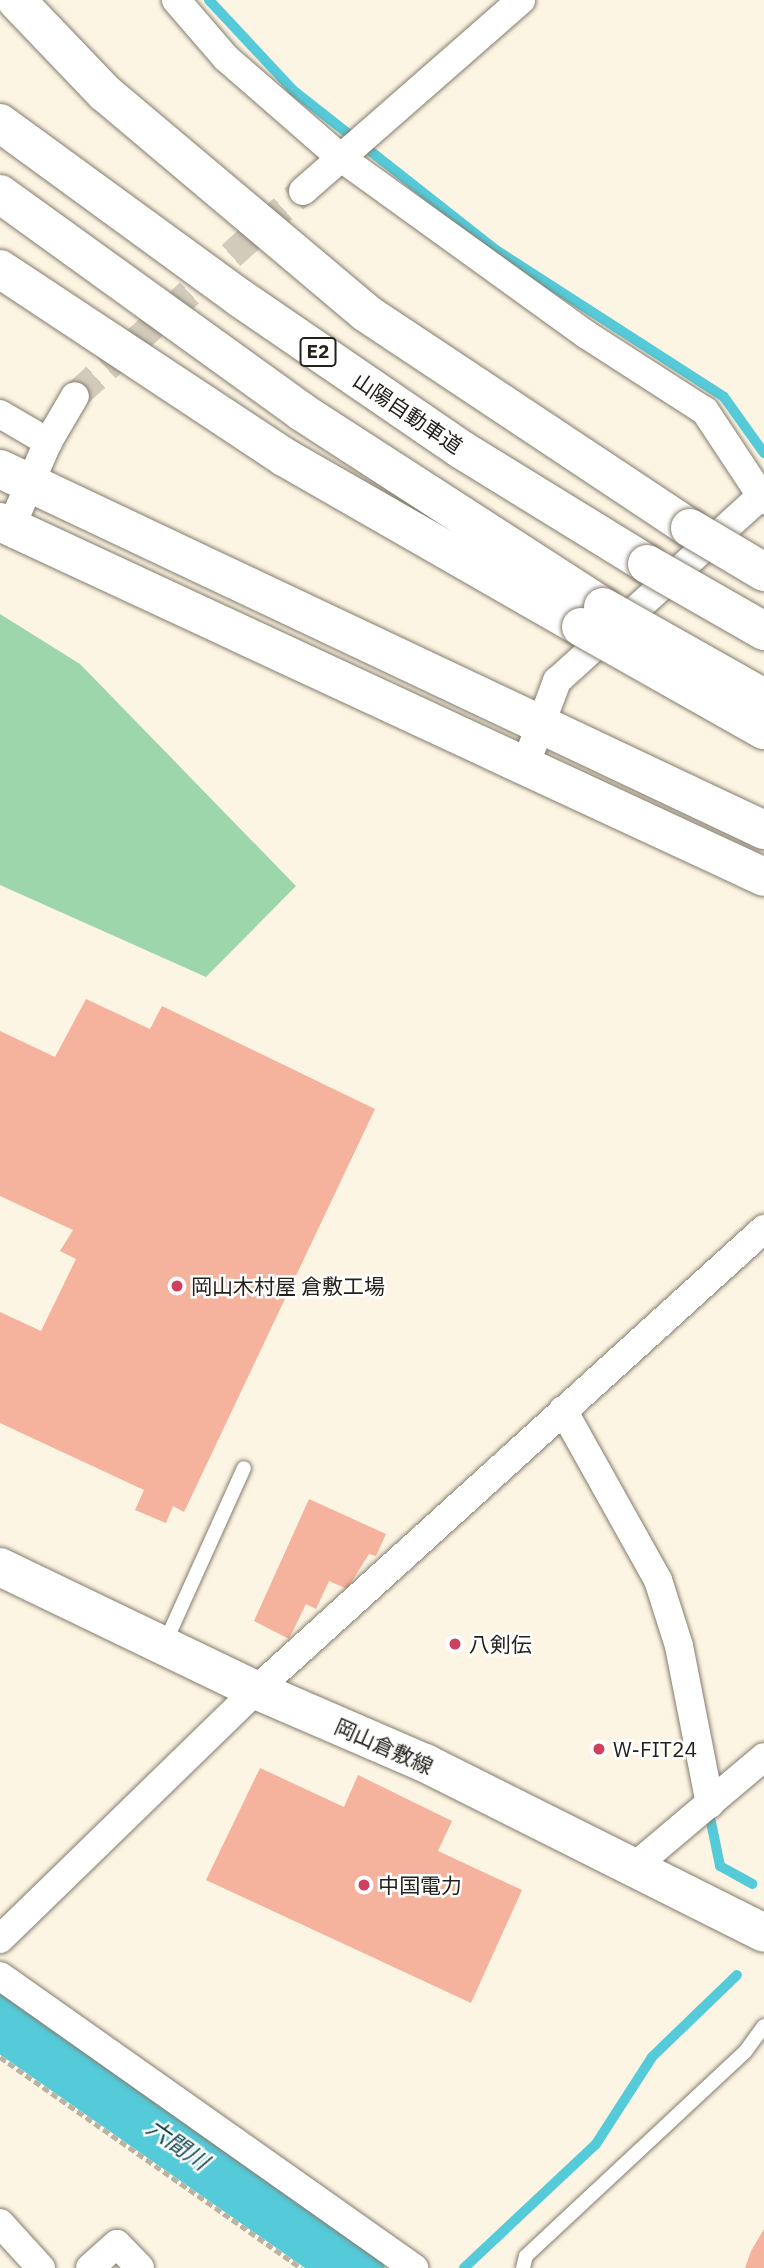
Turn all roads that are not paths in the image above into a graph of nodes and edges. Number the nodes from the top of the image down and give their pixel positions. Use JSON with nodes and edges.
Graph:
{"nodes":[{"id":1,"x":16,"y":0,"type":"edge"},
{"id":2,"x":176,"y":0,"type":"edge"},
{"id":3,"x":521,"y":0,"type":"edge"},
{"id":4,"x":0,"y":122,"type":"edge"},
{"id":5,"x":353,"y":147,"type":"junction"},
{"id":6,"x":303,"y":191,"type":"tunnel mouth"},
{"id":7,"x":0,"y":194,"type":"edge"},
{"id":8,"x":0,"y":269,"type":"edge"},
{"id":9,"x":75,"y":396,"type":"tunnel mouth"},
{"id":10,"x":0,"y":414,"type":"edge"},
{"id":11,"x":48,"y":442,"type":"junction"},
{"id":12,"x":15,"y":477,"type":"edge"},
{"id":13,"x":763,"y":497,"type":"edge"},
{"id":14,"x":6,"y":525,"type":"edge"},
{"id":15,"x":764,"y":572,"type":"edge"},
{"id":16,"x":592,"y":617,"type":"junction"},
{"id":17,"x":764,"y":631,"type":"edge"},
{"id":18,"x":764,"y":698,"type":"edge"},
{"id":19,"x":537,"y":722,"type":"junction"},
{"id":20,"x":764,"y":730,"type":"edge"},
{"id":21,"x":525,"y":766,"type":"junction"},
{"id":22,"x":764,"y":830,"type":"edge"},
{"id":23,"x":764,"y":877,"type":"edge"},
{"id":24,"x":764,"y":1229,"type":"edge"},
{"id":25,"x":563,"y":1410,"type":"junction"},
{"id":26,"x":244,"y":1468,"type":"dead end"},
{"id":27,"x":0,"y":1567,"type":"edge"},
{"id":28,"x":164,"y":1646,"type":"junction"},
{"id":29,"x":256,"y":1690,"type":"junction"},
{"id":30,"x":764,"y":1757,"type":"edge"},
{"id":31,"x":710,"y":1804,"type":"junction"},
{"id":32,"x":634,"y":1867,"type":"junction"},
{"id":33,"x":764,"y":1933,"type":"edge"},
{"id":34,"x":0,"y":1939,"type":"edge"},
{"id":35,"x":0,"y":1976,"type":"edge"},
{"id":36,"x":764,"y":2026,"type":"edge"},
{"id":37,"x":0,"y":2223,"type":"edge"},
{"id":38,"x":41,"y":2268,"type":"edge"},
{"id":39,"x":90,"y":2268,"type":"edge"},
{"id":40,"x":140,"y":2268,"type":"edge"},
{"id":41,"x":414,"y":2268,"type":"edge"},
{"id":42,"x":523,"y":2268,"type":"edge"}],
"edges":[{"from":1,"to":15,"type":"main road","bridge":true},
{"from":2,"to":5,"type":"street"},
{"from":3,"to":5,"type":"street"},
{"from":4,"to":17,"type":"main road","name":"山陽自動車道","number":"E2","bridge":true},
{"from":5,"to":6,"type":"street"},
{"from":5,"to":13,"type":"street"},
{"from":7,"to":16,"type":"main road"},
{"from":8,"to":16,"type":"main road"},
{"from":9,"to":11,"type":"street"},
{"from":10,"to":11,"type":"street"},
{"from":11,"to":12,"type":"street"},
{"from":12,"to":14,"type":"street"},
{"from":12,"to":19,"type":"main road"},
{"from":13,"to":19,"type":"street"},
{"from":14,"to":21,"type":"main road"},
{"from":16,"to":18,"type":"main road","bridge":true},
{"from":16,"to":20,"type":"main road","bridge":true},
{"from":19,"to":21,"type":"street"},
{"from":19,"to":22,"type":"main road"},
{"from":21,"to":23,"type":"main road"},
{"from":24,"to":25,"type":"street"},
{"from":25,"to":29,"type":"street"},
{"from":25,"to":31,"type":"street"},
{"from":26,"to":28,"type":"lane"},
{"from":27,"to":28,"type":"main road","name":"岡山倉敷線"},
{"from":28,"to":29,"type":"main road","name":"岡山倉敷線"},
{"from":29,"to":32,"type":"main road","name":"岡山倉敷線"},
{"from":29,"to":34,"type":"street"},
{"from":30,"to":31,"type":"street"},
{"from":31,"to":32,"type":"street"},
{"from":32,"to":33,"type":"main road","name":"岡山倉敷線"},
{"from":35,"to":41,"type":"street"},
{"from":36,"to":42,"type":"lane"},
{"from":37,"to":38,"type":"street"},
{"from":39,"to":40,"type":"street"}]}
